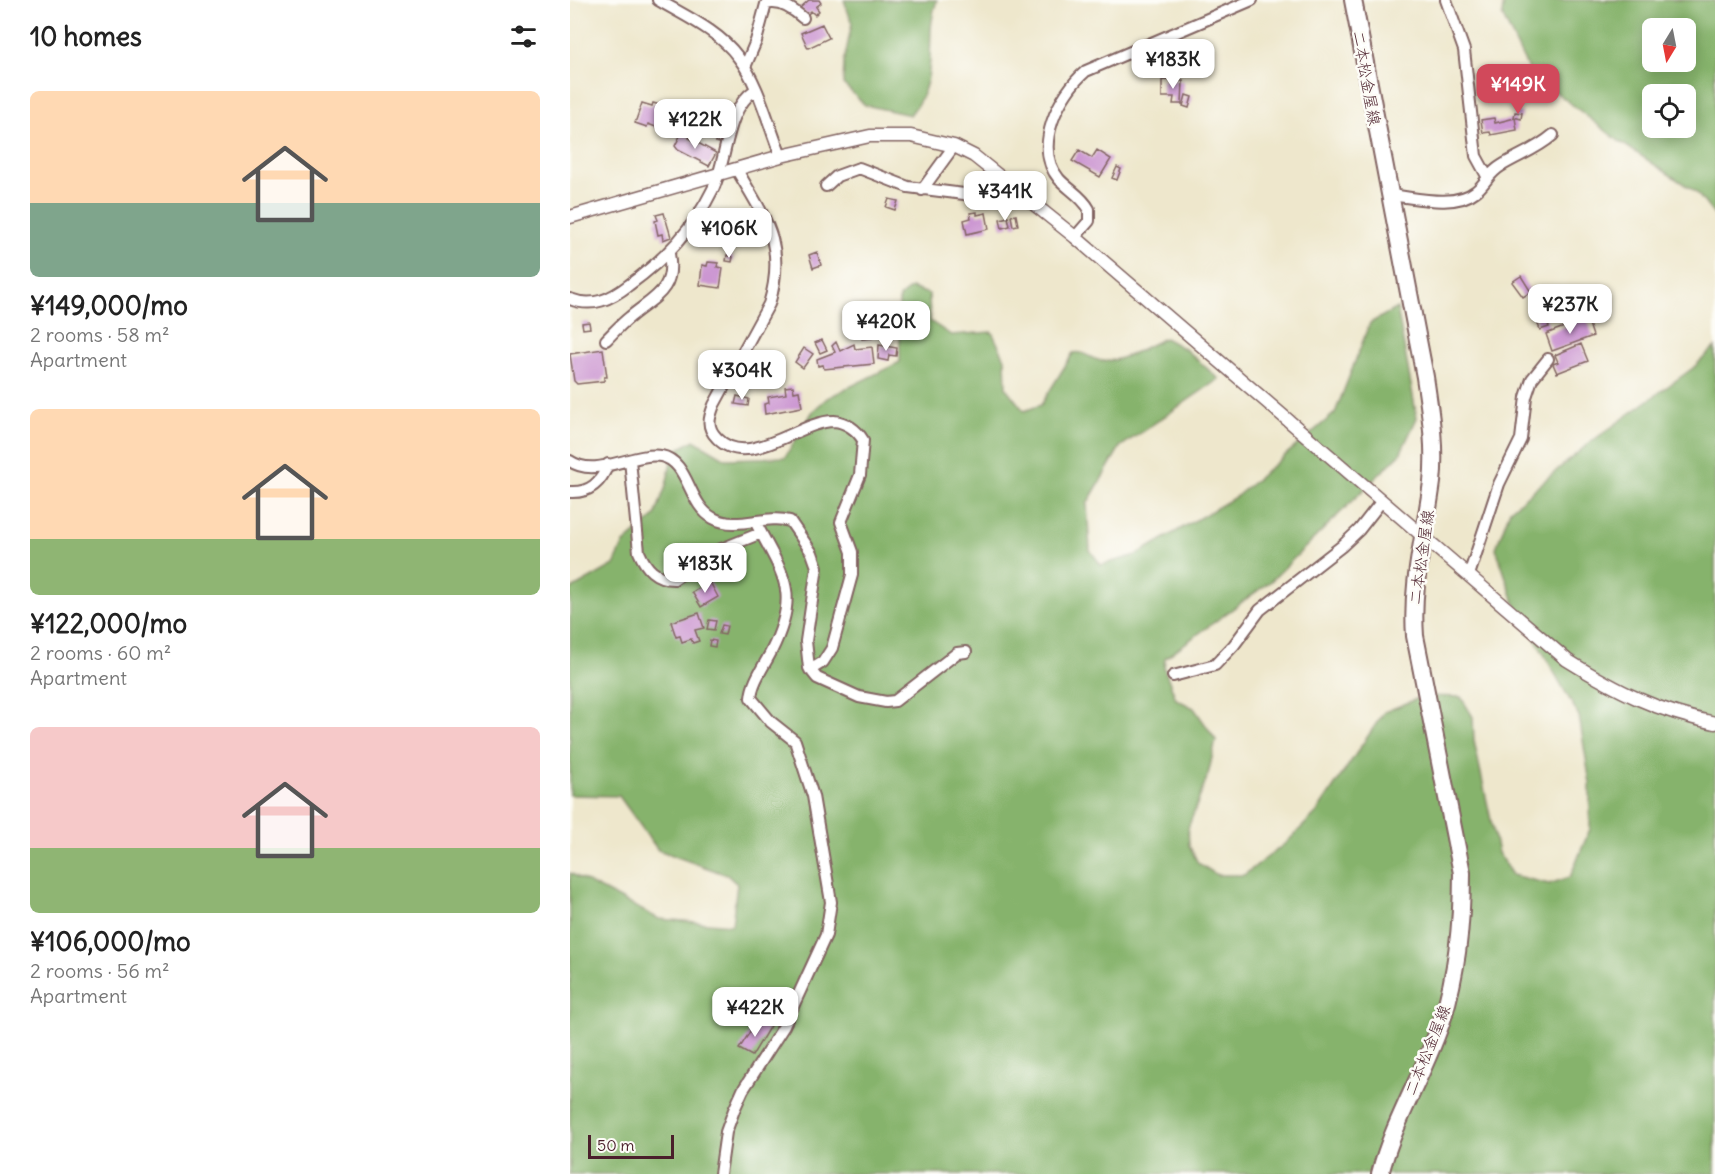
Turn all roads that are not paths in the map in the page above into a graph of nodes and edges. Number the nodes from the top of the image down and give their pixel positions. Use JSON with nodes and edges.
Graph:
{"nodes":[{"id":1,"x":658,"y":0,"type":"edge"},
{"id":2,"x":1252,"y":0,"type":"edge"},
{"id":3,"x":1353,"y":0,"type":"edge"},
{"id":4,"x":1446,"y":0,"type":"edge"},
{"id":5,"x":802,"y":18,"type":"dead end"},
{"id":6,"x":745,"y":67,"type":"junction"},
{"id":7,"x":755,"y":90,"type":"junction"},
{"id":8,"x":1553,"y":135,"type":"dead end"},
{"id":9,"x":954,"y":146,"type":"junction"},
{"id":10,"x":781,"y":156,"type":"junction"},
{"id":11,"x":737,"y":170,"type":"junction"},
{"id":12,"x":718,"y":176,"type":"junction"},
{"id":13,"x":1487,"y":176,"type":"junction"},
{"id":14,"x":826,"y":186,"type":"dead end"},
{"id":15,"x":922,"y":190,"type":"junction"},
{"id":16,"x":972,"y":195,"type":"dead end"},
{"id":17,"x":1389,"y":195,"type":"junction"},
{"id":18,"x":570,"y":217,"type":"edge"},
{"id":19,"x":1075,"y":237,"type":"junction"},
{"id":20,"x":669,"y":254,"type":"junction"},
{"id":21,"x":570,"y":299,"type":"edge"},
{"id":22,"x":606,"y":340,"type":"dead end"},
{"id":23,"x":1548,"y":358,"type":"dead end"},
{"id":24,"x":570,"y":460,"type":"edge"},
{"id":25,"x":630,"y":460,"type":"junction"},
{"id":26,"x":608,"y":464,"type":"junction"},
{"id":27,"x":570,"y":492,"type":"edge"},
{"id":28,"x":1381,"y":501,"type":"junction"},
{"id":29,"x":755,"y":521,"type":"junction"},
{"id":30,"x":761,"y":532,"type":"junction"},
{"id":31,"x":1423,"y":538,"type":"junction"},
{"id":32,"x":1468,"y":575,"type":"junction"},
{"id":33,"x":966,"y":652,"type":"dead end"},
{"id":34,"x":810,"y":670,"type":"junction"},
{"id":35,"x":1173,"y":676,"type":"dead end"},
{"id":36,"x":1715,"y":723,"type":"edge"},
{"id":37,"x":720,"y":1174,"type":"edge"},
{"id":38,"x":1380,"y":1174,"type":"edge"}],
"edges":[{"from":1,"to":6,"type":"street"},
{"from":2,"to":19,"type":"street"},
{"from":3,"to":17,"type":"main road","name":"二本松金屋線"},
{"from":4,"to":13,"type":"street"},
{"from":5,"to":6,"type":"street"},
{"from":6,"to":7,"type":"street"},
{"from":7,"to":10,"type":"street"},
{"from":7,"to":12,"type":"street"},
{"from":8,"to":13,"type":"street"},
{"from":9,"to":10,"type":"street"},
{"from":9,"to":15,"type":"street"},
{"from":9,"to":19,"type":"street"},
{"from":10,"to":11,"type":"street"},
{"from":11,"to":12,"type":"street"},
{"from":11,"to":34,"type":"street"},
{"from":12,"to":18,"type":"street"},
{"from":12,"to":20,"type":"street"},
{"from":13,"to":17,"type":"street"},
{"from":14,"to":15,"type":"street"},
{"from":15,"to":16,"type":"street"},
{"from":17,"to":31,"type":"main road","name":"二本松金屋線"},
{"from":19,"to":28,"type":"street"},
{"from":20,"to":21,"type":"street"},
{"from":20,"to":22,"type":"street"},
{"from":23,"to":32,"type":"street"},
{"from":24,"to":26,"type":"street"},
{"from":25,"to":26,"type":"street"},
{"from":25,"to":29,"type":"street"},
{"from":25,"to":30,"type":"street"},
{"from":26,"to":27,"type":"street"},
{"from":28,"to":31,"type":"street"},
{"from":28,"to":35,"type":"street"},
{"from":29,"to":30,"type":"street"},
{"from":29,"to":34,"type":"street"},
{"from":30,"to":37,"type":"street"},
{"from":31,"to":32,"type":"street"},
{"from":31,"to":38,"type":"main road","name":"二本松金屋線"},
{"from":32,"to":36,"type":"street"},
{"from":33,"to":34,"type":"street"}]}
